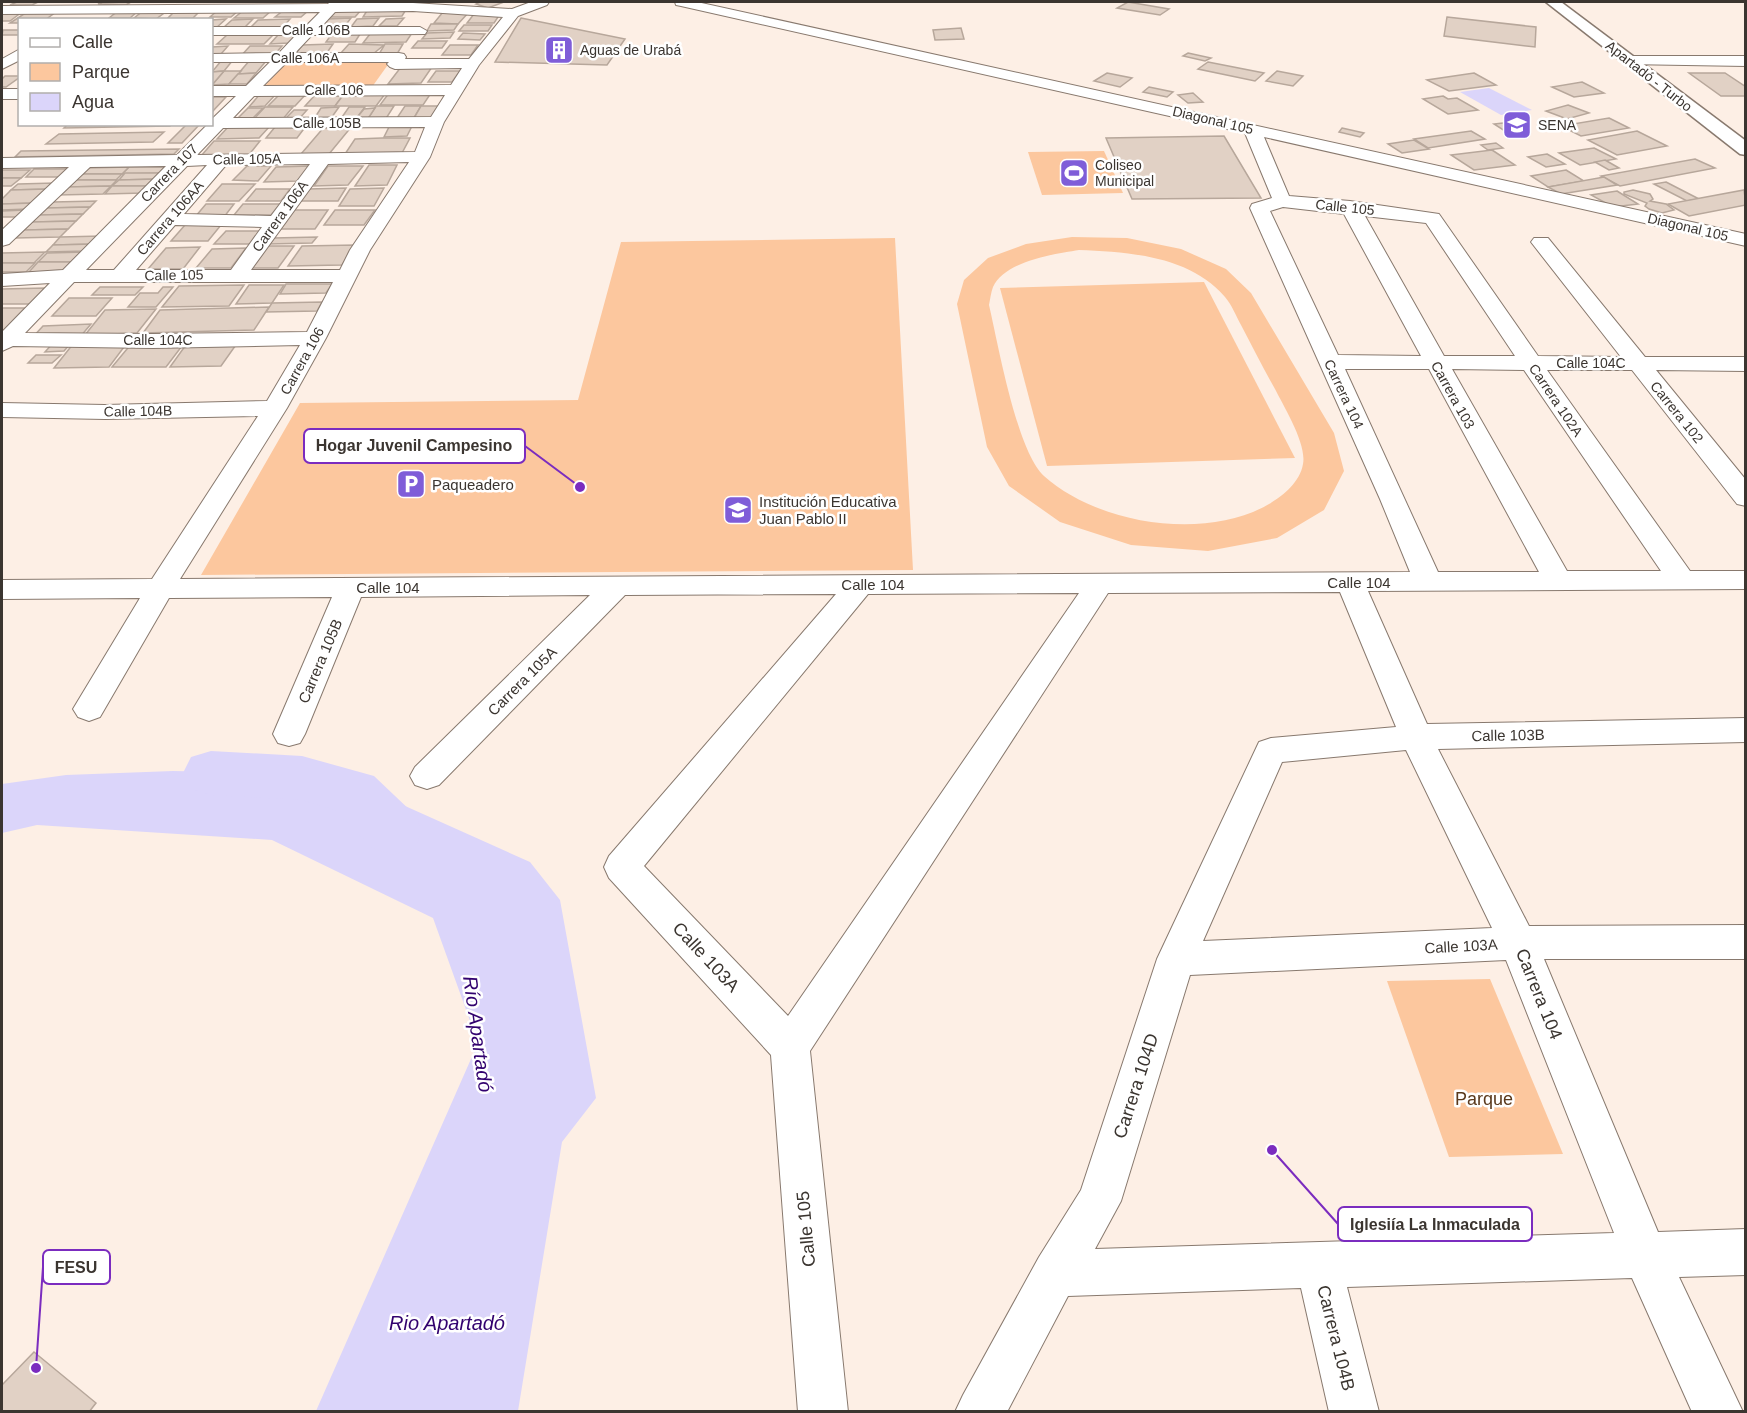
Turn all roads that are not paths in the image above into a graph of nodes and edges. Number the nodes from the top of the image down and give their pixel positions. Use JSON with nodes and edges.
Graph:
{"nodes":[{"id":1,"x":542,"y":2,"type":"edge"},
{"id":2,"x":681,"y":2,"type":"edge"},
{"id":3,"x":1553,"y":2,"type":"edge"},
{"id":4,"x":84,"y":5,"type":"edge"},
{"id":5,"x":217,"y":5,"type":"edge"},
{"id":6,"x":334,"y":5,"type":"edge"},
{"id":7,"x":440,"y":5,"type":"edge"},
{"id":8,"x":2,"y":10,"type":"edge"},
{"id":9,"x":513,"y":13,"type":"junction"},
{"id":10,"x":68,"y":18,"type":"edge"},
{"id":11,"x":202,"y":18,"type":"edge"},
{"id":12,"x":309,"y":30,"type":"junction"},
{"id":13,"x":213,"y":31,"type":"edge"},
{"id":14,"x":420,"y":31,"type":"junction"},
{"id":15,"x":213,"y":58,"type":"edge"},
{"id":16,"x":282,"y":58,"type":"junction"},
{"id":17,"x":397,"y":60,"type":"junction"},
{"id":18,"x":1630,"y":61,"type":"junction"},
{"id":19,"x":1746,"y":61,"type":"edge"},
{"id":20,"x":474,"y":63,"type":"junction"},
{"id":21,"x":376,"y":90,"type":"junction"},
{"id":22,"x":457,"y":90,"type":"junction"},
{"id":23,"x":213,"y":91,"type":"edge"},
{"id":24,"x":250,"y":91,"type":"junction"},
{"id":25,"x":2,"y":94,"type":"edge"},
{"id":26,"x":18,"y":94,"type":"edge"},
{"id":27,"x":436,"y":122,"type":"junction"},
{"id":28,"x":218,"y":123,"type":"junction"},
{"id":29,"x":1252,"y":129,"type":"junction"},
{"id":30,"x":1746,"y":150,"type":"edge"},
{"id":31,"x":421,"y":157,"type":"junction"},
{"id":32,"x":323,"y":158,"type":"junction"},
{"id":33,"x":221,"y":160,"type":"junction"},
{"id":34,"x":86,"y":161,"type":"junction"},
{"id":35,"x":181,"y":161,"type":"junction"},
{"id":36,"x":2,"y":163,"type":"edge"},
{"id":37,"x":1282,"y":201,"type":"junction"},
{"id":38,"x":1350,"y":207,"type":"junction"},
{"id":39,"x":1259,"y":208,"type":"joint"},
{"id":40,"x":1432,"y":218,"type":"joint"},
{"id":41,"x":170,"y":219,"type":"junction"},
{"id":42,"x":276,"y":222,"type":"junction"},
{"id":43,"x":2,"y":240,"type":"edge"},
{"id":44,"x":1746,"y":240,"type":"edge"},
{"id":45,"x":1541,"y":242,"type":"dead end"},
{"id":46,"x":238,"y":274,"type":"junction"},
{"id":47,"x":68,"y":276,"type":"junction"},
{"id":48,"x":120,"y":276,"type":"junction"},
{"id":49,"x":346,"y":276,"type":"junction"},
{"id":50,"x":2,"y":280,"type":"edge"},
{"id":51,"x":315,"y":339,"type":"junction"},
{"id":52,"x":3,"y":341,"type":"edge"},
{"id":53,"x":1329,"y":362,"type":"junction"},
{"id":54,"x":1435,"y":363,"type":"junction"},
{"id":55,"x":1530,"y":363,"type":"junction"},
{"id":56,"x":1637,"y":363,"type":"junction"},
{"id":57,"x":1746,"y":364,"type":"edge"},
{"id":58,"x":275,"y":408,"type":"junction"},
{"id":59,"x":2,"y":410,"type":"edge"},
{"id":60,"x":1746,"y":498,"type":"edge"},
{"id":61,"x":1682,"y":580,"type":"junction"},
{"id":62,"x":1746,"y":580,"type":"edge"},
{"id":63,"x":1428,"y":581,"type":"junction"},
{"id":64,"x":1558,"y":581,"type":"junction"},
{"id":65,"x":1350,"y":582,"type":"junction"},
{"id":66,"x":1100,"y":583,"type":"junction"},
{"id":67,"x":861,"y":584,"type":"junction"},
{"id":68,"x":617,"y":586,"type":"junction"},
{"id":69,"x":351,"y":587,"type":"junction"},
{"id":70,"x":160,"y":588,"type":"junction"},
{"id":71,"x":2,"y":589,"type":"edge"},
{"id":72,"x":89,"y":709,"type":"dead end"},
{"id":73,"x":1746,"y":730,"type":"edge"},
{"id":74,"x":290,"y":734,"type":"dead end"},
{"id":75,"x":1416,"y":737,"type":"junction"},
{"id":76,"x":1271,"y":750,"type":"joint"},
{"id":77,"x":427,"y":776,"type":"dead end"},
{"id":78,"x":1746,"y":942,"type":"edge"},
{"id":79,"x":1518,"y":943,"type":"junction"},
{"id":80,"x":1176,"y":959,"type":"junction"},
{"id":81,"x":790,"y":1047,"type":"junction"},
{"id":82,"x":1746,"y":1252,"type":"edge"},
{"id":83,"x":1645,"y":1255,"type":"junction"},
{"id":84,"x":1318,"y":1264,"type":"junction"},
{"id":85,"x":1055,"y":1273,"type":"junction"},
{"id":86,"x":823,"y":1412,"type":"edge"},
{"id":87,"x":980,"y":1412,"type":"edge"},
{"id":88,"x":1354,"y":1412,"type":"edge"},
{"id":89,"x":1718,"y":1412,"type":"edge"}],
"edges":[{"from":1,"to":9,"type":"street"},
{"from":2,"to":29,"type":"street","name":"Diagonal 105"},
{"from":3,"to":18,"type":"main road","name":"Apartadó - Turbo"},
{"from":4,"to":5,"type":"street"},
{"from":4,"to":8,"type":"street"},
{"from":4,"to":10,"type":"street"},
{"from":5,"to":6,"type":"street"},
{"from":5,"to":11,"type":"street"},
{"from":6,"to":7,"type":"street"},
{"from":6,"to":12,"type":"street","name":"Carrera 107"},
{"from":7,"to":9,"type":"street"},
{"from":7,"to":14,"type":"street"},
{"from":9,"to":20,"type":"street","name":"Carrera 106"},
{"from":12,"to":13,"type":"street","name":"Calle 106B"},
{"from":12,"to":14,"type":"street","name":"Calle 106B"},
{"from":12,"to":16,"type":"street","name":"Carrera 107"},
{"from":14,"to":17,"type":"street"},
{"from":15,"to":16,"type":"street","name":"Calle 106A"},
{"from":16,"to":17,"type":"street","name":"Calle 106A"},
{"from":16,"to":24,"type":"street","name":"Carrera 107"},
{"from":17,"to":20,"type":"street","name":"Calle 106A"},
{"from":17,"to":21,"type":"street"},
{"from":18,"to":19,"type":"street"},
{"from":18,"to":30,"type":"main road","name":"Apartadó - Turbo"},
{"from":20,"to":22,"type":"street","name":"Carrera 106"},
{"from":21,"to":22,"type":"street","name":"Calle 106"},
{"from":21,"to":24,"type":"street","name":"Calle 106"},
{"from":22,"to":27,"type":"street","name":"Carrera 106"},
{"from":23,"to":24,"type":"street","name":"Calle 106"},
{"from":24,"to":28,"type":"street","name":"Carrera 107"},
{"from":25,"to":26,"type":"street"},
{"from":27,"to":28,"type":"street","name":"Calle 105B"},
{"from":27,"to":31,"type":"street","name":"Carrera 106"},
{"from":28,"to":35,"type":"street","name":"Carrera 107"},
{"from":29,"to":37,"type":"street"},
{"from":29,"to":44,"type":"street","name":"Diagonal 105"},
{"from":31,"to":32,"type":"street","name":"Calle 105A"},
{"from":31,"to":49,"type":"street","name":"Carrera 106"},
{"from":32,"to":33,"type":"street","name":"Calle 105A"},
{"from":32,"to":42,"type":"street","name":"Carrera 106A"},
{"from":33,"to":35,"type":"street","name":"Calle 105A"},
{"from":33,"to":41,"type":"street","name":"Carrera 106AA"},
{"from":34,"to":35,"type":"street","name":"Calle 105A"},
{"from":34,"to":36,"type":"street","name":"Calle 105A"},
{"from":34,"to":43,"type":"street"},
{"from":35,"to":47,"type":"street","name":"Carrera 107"},
{"from":37,"to":38,"type":"street","name":"Calle 105"},
{"from":37,"to":39,"type":"street","name":"Calle 105"},
{"from":38,"to":40,"type":"street","name":"Calle 105"},
{"from":38,"to":54,"type":"street","name":"Carrera 103"},
{"from":39,"to":53,"type":"street","name":"Carrera 104"},
{"from":40,"to":55,"type":"street","name":"Carrera 102A"},
{"from":41,"to":42,"type":"street"},
{"from":41,"to":48,"type":"street","name":"Carrera 106AA"},
{"from":42,"to":46,"type":"street","name":"Carrera 106A"},
{"from":45,"to":56,"type":"street","name":"Carrera 102"},
{"from":46,"to":48,"type":"street","name":"Calle 105"},
{"from":46,"to":49,"type":"street","name":"Calle 105"},
{"from":47,"to":48,"type":"street","name":"Calle 105"},
{"from":47,"to":50,"type":"street","name":"Calle 105"},
{"from":47,"to":52,"type":"street","name":"Carrera 107"},
{"from":49,"to":51,"type":"street","name":"Carrera 106"},
{"from":51,"to":52,"type":"street","name":"Calle 104C"},
{"from":51,"to":58,"type":"street","name":"Carrera 106"},
{"from":53,"to":54,"type":"street","name":"Calle 104C"},
{"from":53,"to":63,"type":"street","name":"Carrera 104"},
{"from":54,"to":55,"type":"street","name":"Calle 104C"},
{"from":54,"to":64,"type":"street","name":"Carrera 103"},
{"from":55,"to":56,"type":"street","name":"Calle 104C"},
{"from":55,"to":61,"type":"street","name":"Carrera 102A"},
{"from":56,"to":57,"type":"street","name":"Calle 104C"},
{"from":56,"to":60,"type":"street","name":"Carrera 102"},
{"from":58,"to":59,"type":"street","name":"Calle 104B"},
{"from":58,"to":70,"type":"street","name":"Carrera 106"},
{"from":61,"to":62,"type":"street","name":"Calle 104"},
{"from":61,"to":64,"type":"street","name":"Calle 104"},
{"from":63,"to":64,"type":"street","name":"Calle 104"},
{"from":63,"to":65,"type":"street","name":"Calle 104"},
{"from":65,"to":66,"type":"street","name":"Calle 104"},
{"from":65,"to":75,"type":"street","name":"Carrera 104"},
{"from":66,"to":67,"type":"street","name":"Calle 104"},
{"from":66,"to":81,"type":"street"},
{"from":67,"to":68,"type":"street","name":"Calle 104"},
{"from":67,"to":81,"type":"street","name":"Calle 103A"},
{"from":68,"to":69,"type":"street","name":"Calle 104"},
{"from":68,"to":77,"type":"street","name":"Carrera 105A"},
{"from":69,"to":70,"type":"street","name":"Calle 104"},
{"from":69,"to":74,"type":"street","name":"Carrera 105B"},
{"from":70,"to":71,"type":"street","name":"Calle 104"},
{"from":70,"to":72,"type":"street","name":"Carrera 106"},
{"from":73,"to":75,"type":"street","name":"Calle 103B"},
{"from":75,"to":76,"type":"street","name":"Calle 103B"},
{"from":75,"to":79,"type":"street","name":"Carrera 104"},
{"from":76,"to":80,"type":"street","name":"Carrera 104D"},
{"from":78,"to":79,"type":"street","name":"Calle 103A"},
{"from":79,"to":80,"type":"street","name":"Calle 103A"},
{"from":79,"to":83,"type":"street","name":"Carrera 104"},
{"from":80,"to":85,"type":"street","name":"Carrera 104D"},
{"from":81,"to":86,"type":"street","name":"Calle 105"},
{"from":82,"to":83,"type":"street"},
{"from":83,"to":84,"type":"street"},
{"from":83,"to":89,"type":"street","name":"Carrera 104"},
{"from":84,"to":85,"type":"street"},
{"from":84,"to":88,"type":"street","name":"Carrera 104B"},
{"from":85,"to":87,"type":"street","name":"Carrera 104D"}]}
